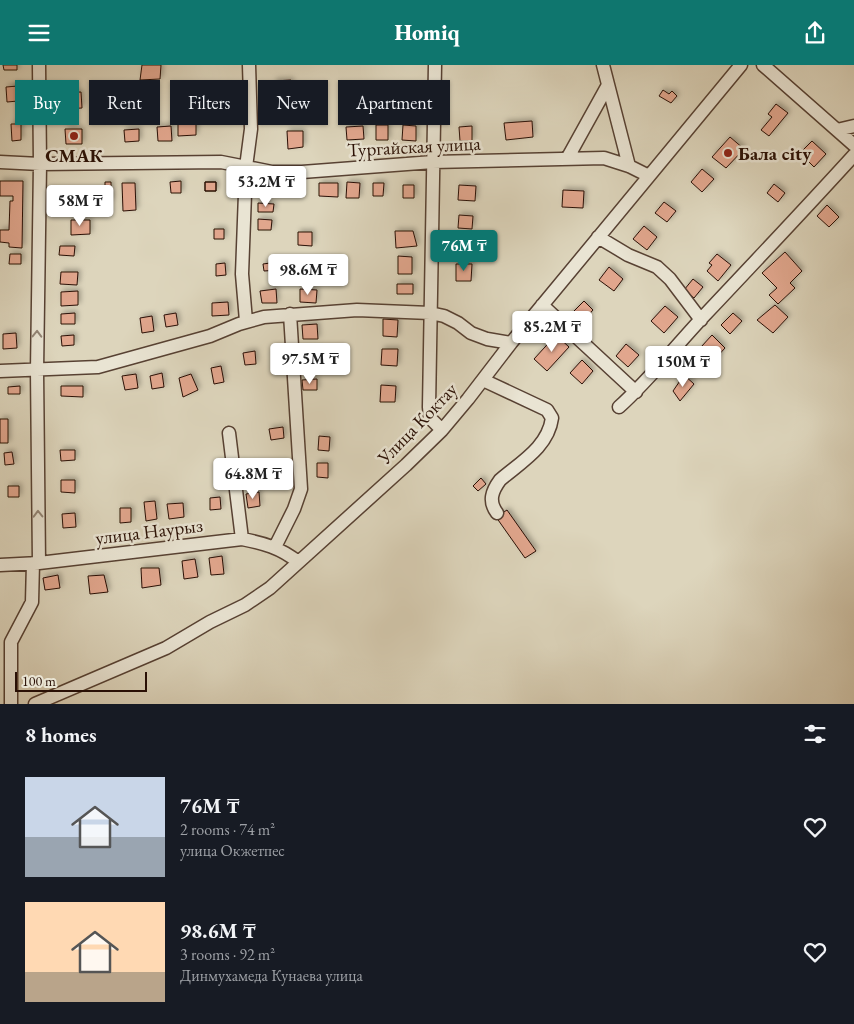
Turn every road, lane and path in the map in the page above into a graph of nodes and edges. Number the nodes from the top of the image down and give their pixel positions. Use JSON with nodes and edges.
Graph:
{"nodes":[{"id":1,"x":39,"y":65,"type":"edge"},
{"id":2,"x":249,"y":65,"type":"edge"},
{"id":3,"x":435,"y":65,"type":"edge"},
{"id":4,"x":603,"y":65,"type":"edge"},
{"id":5,"x":741,"y":65,"type":"edge"},
{"id":6,"x":763,"y":65,"type":"edge"},
{"id":7,"x":608,"y":85,"type":"junction"},
{"id":8,"x":854,"y":126,"type":"edge"},
{"id":9,"x":837,"y":130,"type":"junction"},
{"id":10,"x":854,"y":145,"type":"edge"},
{"id":11,"x":854,"y":155,"type":"edge"},
{"id":12,"x":567,"y":159,"type":"junction"},
{"id":13,"x":0,"y":162,"type":"edge"},
{"id":14,"x":433,"y":162,"type":"junction"},
{"id":15,"x":40,"y":164,"type":"junction"},
{"id":16,"x":629,"y":166,"type":"junction"},
{"id":17,"x":246,"y":167,"type":"junction"},
{"id":18,"x":649,"y":176,"type":"junction"},
{"id":19,"x":598,"y":237,"type":"junction"},
{"id":20,"x":542,"y":305,"type":"junction"},
{"id":21,"x":430,"y":313,"type":"junction"},
{"id":22,"x":290,"y":315,"type":"junction"},
{"id":23,"x":701,"y":319,"type":"junction"},
{"id":24,"x":246,"y":321,"type":"junction"},
{"id":25,"x":511,"y":343,"type":"junction"},
{"id":26,"x":0,"y":371,"type":"edge"},
{"id":27,"x":37,"y":371,"type":"junction"},
{"id":28,"x":483,"y":380,"type":"junction"},
{"id":29,"x":636,"y":392,"type":"junction"},
{"id":30,"x":619,"y":407,"type":"dead end"},
{"id":31,"x":442,"y":430,"type":"junction"},
{"id":32,"x":229,"y":433,"type":"dead end"},
{"id":33,"x":497,"y":513,"type":"dead end"},
{"id":34,"x":242,"y":539,"type":"junction"},
{"id":35,"x":275,"y":547,"type":"junction"},
{"id":36,"x":298,"y":561,"type":"junction"},
{"id":37,"x":36,"y":563,"type":"junction"},
{"id":38,"x":0,"y":565,"type":"edge"},
{"id":39,"x":12,"y":704,"type":"edge"},
{"id":40,"x":35,"y":704,"type":"edge"}],
"edges":[{"from":1,"to":15,"type":"street"},
{"from":2,"to":17,"type":"street"},
{"from":3,"to":14,"type":"street"},
{"from":4,"to":7,"type":"street"},
{"from":5,"to":18,"type":"street","name":"Улица Коктау"},
{"from":6,"to":9,"type":"street"},
{"from":7,"to":12,"type":"street"},
{"from":7,"to":16,"type":"street"},
{"from":8,"to":9,"type":"street"},
{"from":9,"to":10,"type":"street"},
{"from":11,"to":23,"type":"street"},
{"from":12,"to":14,"type":"street","name":"Тургайская улица"},
{"from":12,"to":16,"type":"street","name":"Тургайская улица"},
{"from":13,"to":15,"type":"street","name":"Тургайская улица"},
{"from":14,"to":17,"type":"street","name":"Тургайская улица"},
{"from":14,"to":21,"type":"street"},
{"from":15,"to":17,"type":"street","name":"Тургайская улица"},
{"from":27,"to":15,"type":"street","one_way":true},
{"from":16,"to":18,"type":"street","name":"Тургайская улица"},
{"from":17,"to":24,"type":"street"},
{"from":18,"to":19,"type":"street","name":"Улица Коктау"},
{"from":19,"to":20,"type":"street","name":"Улица Коктау"},
{"from":19,"to":23,"type":"street"},
{"from":20,"to":25,"type":"street","name":"Улица Коктау"},
{"from":20,"to":29,"type":"street"},
{"from":21,"to":22,"type":"street"},
{"from":21,"to":25,"type":"street"},
{"from":21,"to":31,"type":"street"},
{"from":22,"to":24,"type":"street"},
{"from":22,"to":35,"type":"street"},
{"from":23,"to":29,"type":"street"},
{"from":24,"to":27,"type":"street"},
{"from":25,"to":28,"type":"street","name":"Улица Коктау"},
{"from":26,"to":27,"type":"street"},
{"from":37,"to":27,"type":"street","one_way":true},
{"from":28,"to":31,"type":"street","name":"Улица Коктау"},
{"from":28,"to":33,"type":"street"},
{"from":29,"to":30,"type":"street"},
{"from":31,"to":36,"type":"street","name":"Улица Коктау"},
{"from":32,"to":34,"type":"street"},
{"from":34,"to":35,"type":"street","name":"улица Наурыз"},
{"from":34,"to":37,"type":"street","name":"улица Наурыз"},
{"from":35,"to":36,"type":"street","name":"улица Наурыз"},
{"from":36,"to":40,"type":"street","name":"Улица Коктау"},
{"from":37,"to":38,"type":"street","name":"улица Наурыз"},
{"from":37,"to":39,"type":"street"}]}
